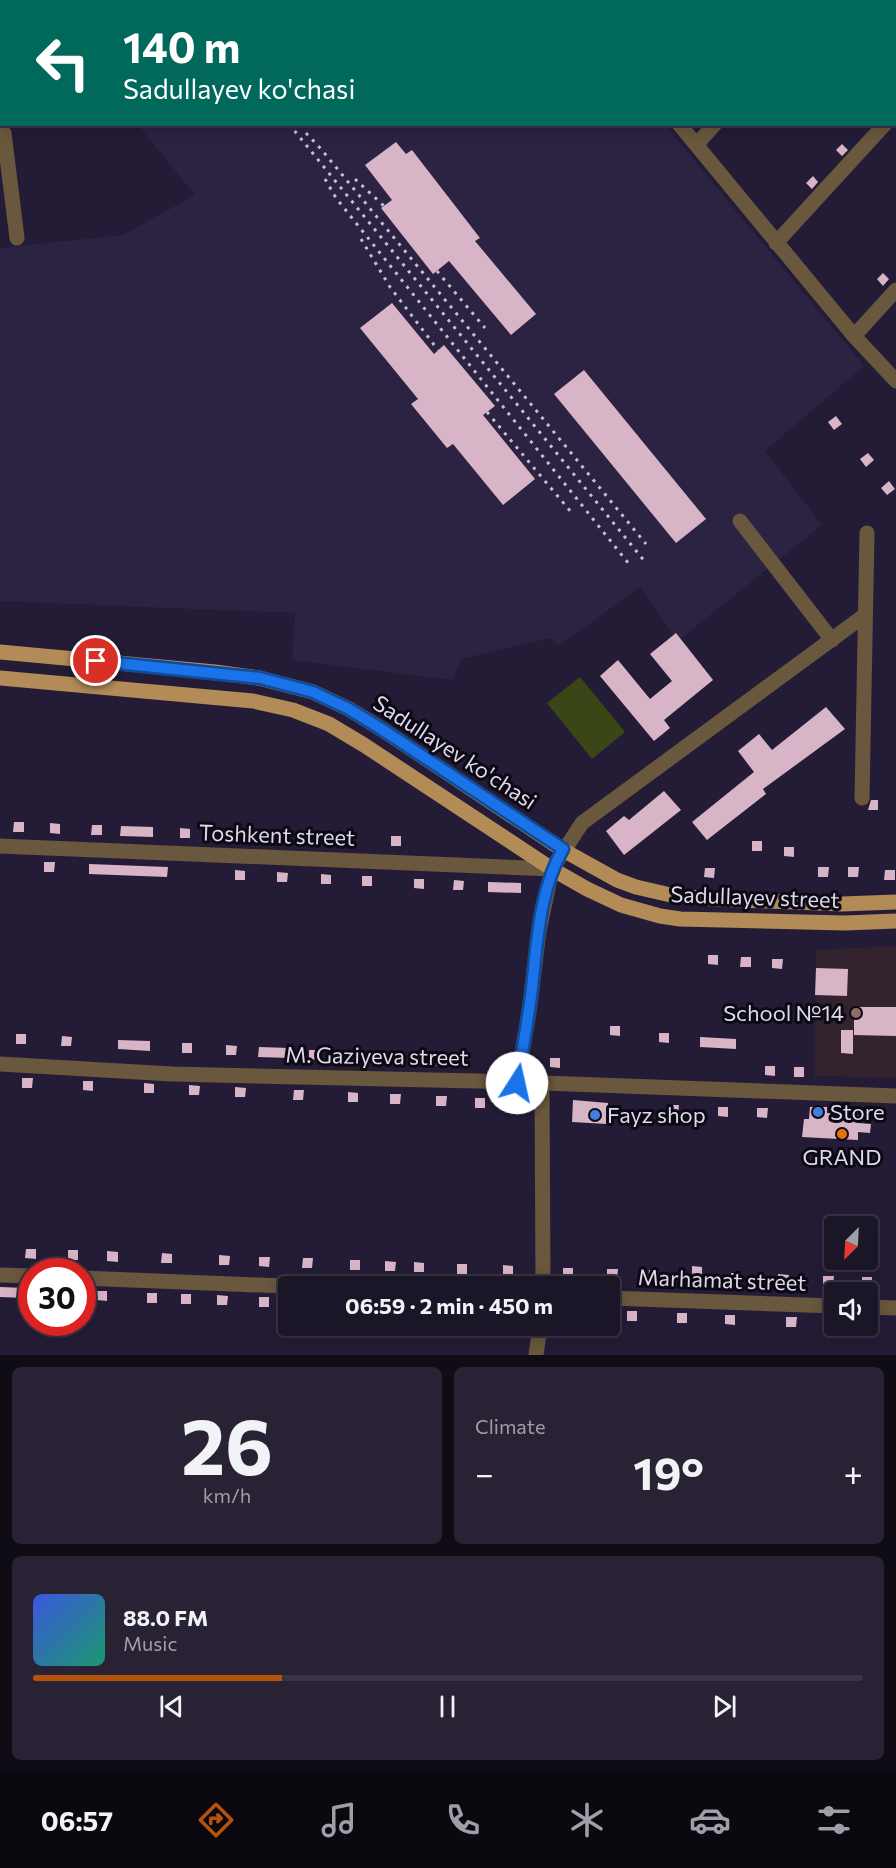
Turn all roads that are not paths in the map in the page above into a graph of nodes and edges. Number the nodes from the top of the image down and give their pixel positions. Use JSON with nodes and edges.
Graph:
{"nodes":[{"id":1,"x":682,"y":126,"type":"edge"},
{"id":2,"x":713,"y":126,"type":"edge"},
{"id":3,"x":883,"y":126,"type":"edge"},
{"id":4,"x":0,"y":133,"type":"edge"},
{"id":5,"x":696,"y":145,"type":"junction"},
{"id":6,"x":17,"y":238,"type":"dead end"},
{"id":7,"x":776,"y":243,"type":"junction"},
{"id":8,"x":896,"y":290,"type":"edge"},
{"id":9,"x":854,"y":336,"type":"junction"},
{"id":10,"x":896,"y":381,"type":"edge"},
{"id":11,"x":740,"y":521,"type":"dead end"},
{"id":12,"x":867,"y":533,"type":"dead end"},
{"id":13,"x":865,"y":615,"type":"junction"},
{"id":14,"x":832,"y":640,"type":"junction"},
{"id":15,"x":0,"y":652,"type":"edge"},
{"id":16,"x":0,"y":678,"type":"edge"},
{"id":17,"x":862,"y":798,"type":"dead end"},
{"id":18,"x":0,"y":846,"type":"edge"},
{"id":19,"x":563,"y":849,"type":"junction"},
{"id":20,"x":552,"y":869,"type":"junction"},
{"id":21,"x":896,"y":902,"type":"edge"},
{"id":22,"x":896,"y":921,"type":"edge"},
{"id":23,"x":0,"y":1064,"type":"edge"},
{"id":24,"x":517,"y":1083,"type":"junction"},
{"id":25,"x":542,"y":1084,"type":"junction"},
{"id":26,"x":896,"y":1096,"type":"edge"},
{"id":27,"x":0,"y":1275,"type":"edge"},
{"id":28,"x":18,"y":1276,"type":"edge"},
{"id":29,"x":543,"y":1276,"type":"edge"},
{"id":30,"x":96,"y":1279,"type":"edge"},
{"id":31,"x":278,"y":1286,"type":"edge"},
{"id":32,"x":620,"y":1298,"type":"edge"},
{"id":33,"x":824,"y":1306,"type":"edge"},
{"id":34,"x":878,"y":1307,"type":"edge"},
{"id":35,"x":896,"y":1308,"type":"edge"},
{"id":36,"x":539,"y":1336,"type":"edge"},
{"id":37,"x":536,"y":1355,"type":"edge"}],
"edges":[{"from":1,"to":5,"type":"street"},
{"from":2,"to":5,"type":"street"},
{"from":3,"to":7,"type":"street"},
{"from":4,"to":6,"type":"street"},
{"from":5,"to":7,"type":"street"},
{"from":7,"to":9,"type":"street"},
{"from":8,"to":9,"type":"street"},
{"from":9,"to":10,"type":"street"},
{"from":11,"to":14,"type":"street"},
{"from":12,"to":13,"type":"street"},
{"from":13,"to":14,"type":"street"},
{"from":13,"to":17,"type":"street"},
{"from":14,"to":19,"type":"street"},
{"from":15,"to":19,"type":"main road","name":"Sadullayev ko'chasi"},
{"from":16,"to":20,"type":"main road","name":"Sadullayev street"},
{"from":18,"to":20,"type":"street","name":"Toshkent street"},
{"from":19,"to":20,"type":"street"},
{"from":19,"to":21,"type":"main road","name":"Sadullayev ko'chasi"},
{"from":20,"to":22,"type":"main road","name":"Sadullayev street"},
{"from":20,"to":24,"type":"street"},
{"from":23,"to":24,"type":"street","name":"M. Gaziyeva street"},
{"from":24,"to":25,"type":"street","name":"M. Gaziyeva street"},
{"from":25,"to":26,"type":"street","name":"M. Gaziyeva street"},
{"from":25,"to":29,"type":"street"},
{"from":27,"to":28,"type":"street"},
{"from":30,"to":31,"type":"street"},
{"from":32,"to":33,"type":"street","name":"Marhamat street"},
{"from":34,"to":35,"type":"street"},
{"from":36,"to":37,"type":"street"}]}
